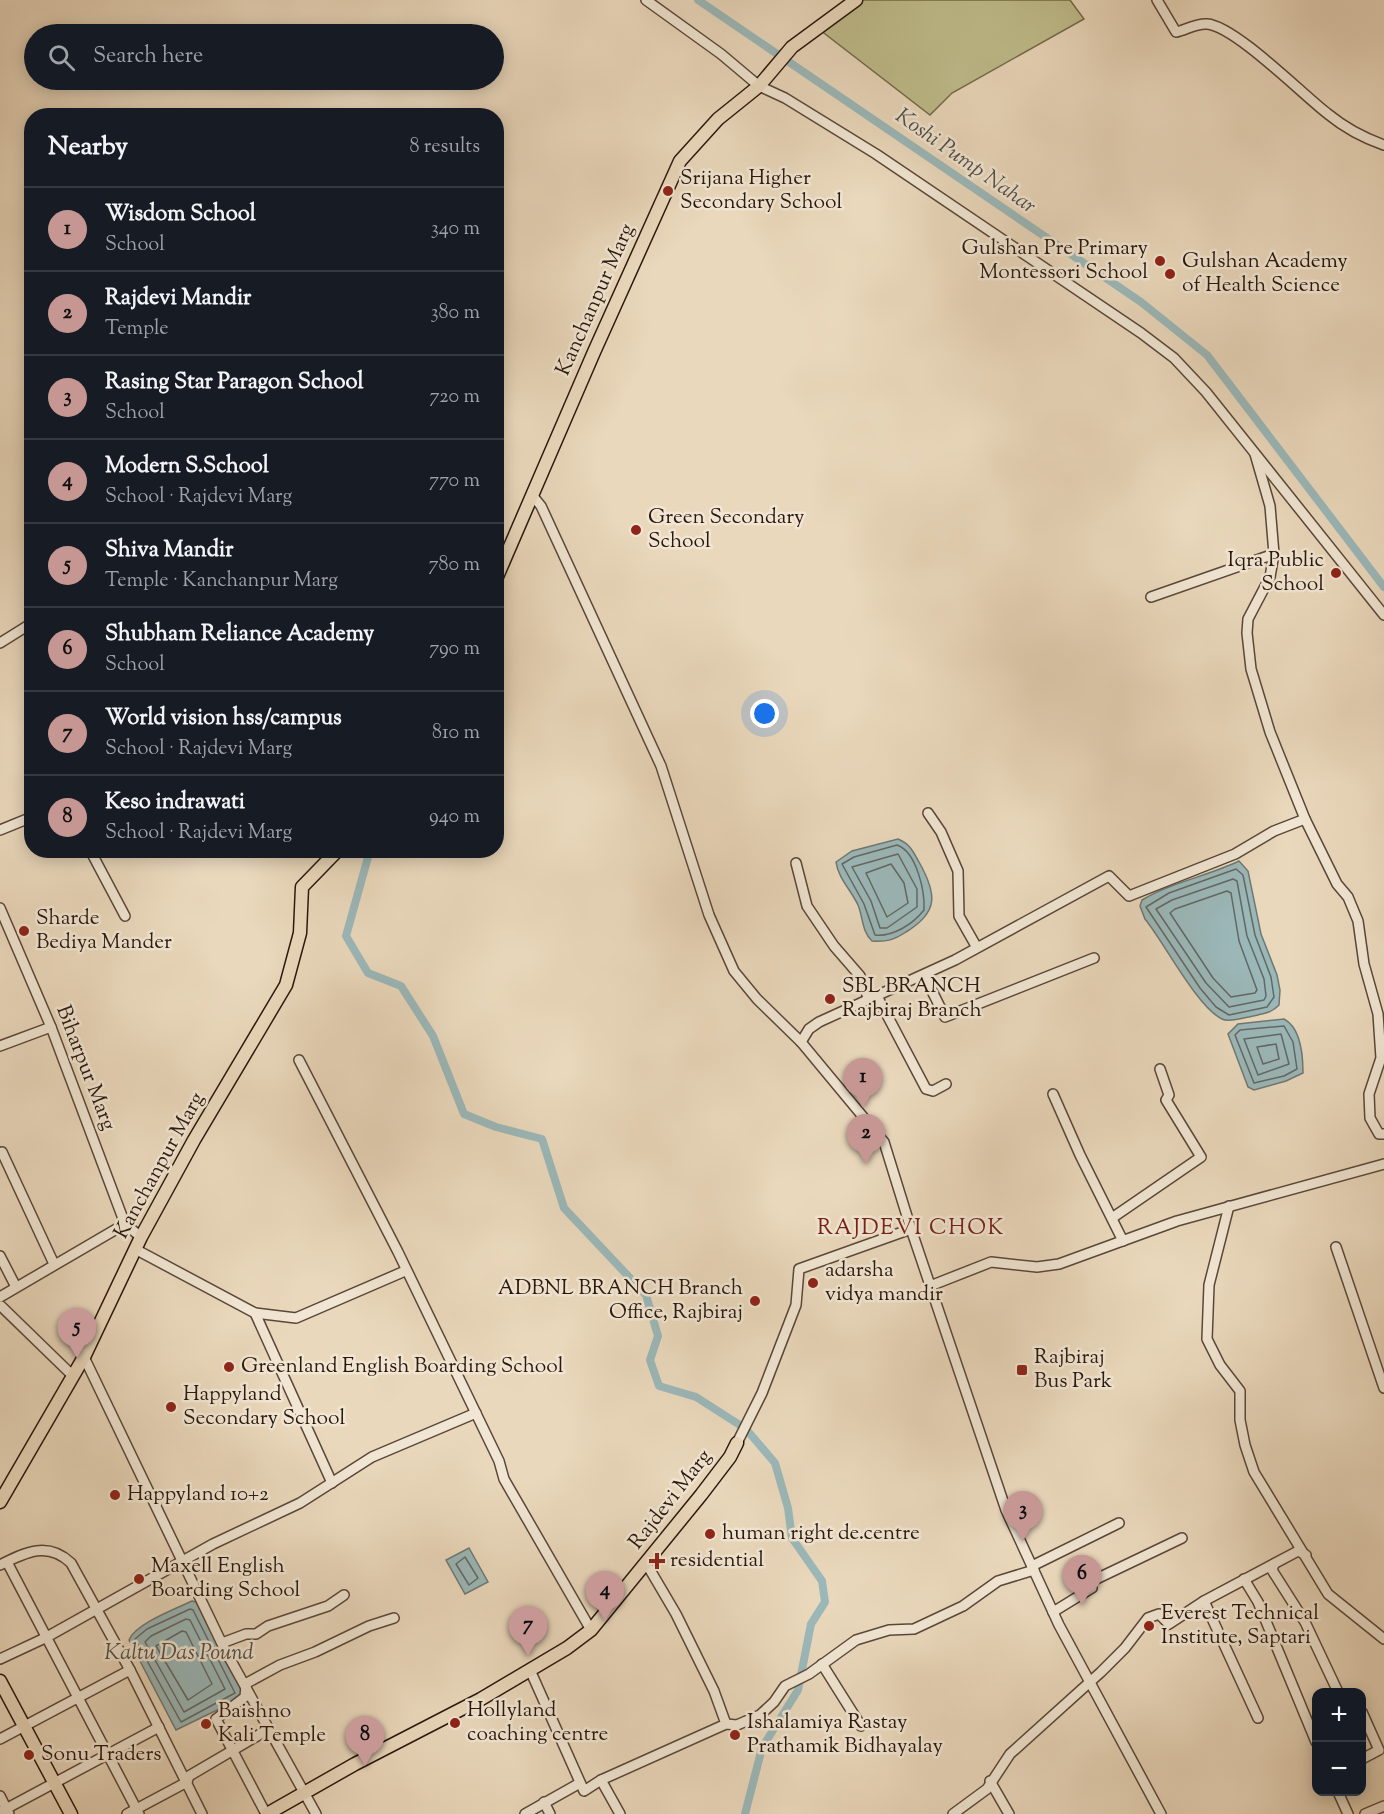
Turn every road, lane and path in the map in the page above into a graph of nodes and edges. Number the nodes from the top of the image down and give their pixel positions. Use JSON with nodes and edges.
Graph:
{"nodes":[{"id":1,"x":646,"y":0,"type":"edge"},
{"id":2,"x":856,"y":0,"type":"edge"},
{"id":3,"x":1157,"y":0,"type":"edge"},
{"id":4,"x":759,"y":86,"type":"junction"},
{"id":5,"x":1384,"y":145,"type":"edge"},
{"id":6,"x":1254,"y":449,"type":"junction"},
{"id":7,"x":532,"y":495,"type":"junction"},
{"id":8,"x":1274,"y":554,"type":"junction"},
{"id":9,"x":504,"y":560,"type":"edge"},
{"id":10,"x":1151,"y":597,"type":"dead end"},
{"id":11,"x":1384,"y":615,"type":"edge"},
{"id":12,"x":24,"y":628,"type":"edge"},
{"id":13,"x":0,"y":643,"type":"edge"},
{"id":14,"x":928,"y":813,"type":"dead end"},
{"id":15,"x":1305,"y":819,"type":"junction"},
{"id":16,"x":24,"y":820,"type":"edge"},
{"id":17,"x":0,"y":830,"type":"edge"},
{"id":18,"x":94,"y":858,"type":"edge"},
{"id":19,"x":330,"y":858,"type":"edge"},
{"id":20,"x":796,"y":863,"type":"dead end"},
{"id":21,"x":1,"y":912,"type":"edge"},
{"id":22,"x":125,"y":916,"type":"dead end"},
{"id":23,"x":976,"y":946,"type":"junction"},
{"id":24,"x":1094,"y":958,"type":"dead end"},
{"id":25,"x":924,"y":975,"type":"junction"},
{"id":26,"x":873,"y":998,"type":"junction"},
{"id":27,"x":51,"y":1027,"type":"junction"},
{"id":28,"x":801,"y":1042,"type":"junction"},
{"id":29,"x":0,"y":1046,"type":"edge"},
{"id":30,"x":1383,"y":1057,"type":"edge"},
{"id":31,"x":299,"y":1060,"type":"dead end"},
{"id":32,"x":1160,"y":1068,"type":"dead end"},
{"id":33,"x":946,"y":1084,"type":"dead end"},
{"id":34,"x":1053,"y":1094,"type":"dead end"},
{"id":35,"x":1384,"y":1134,"type":"edge"},
{"id":36,"x":2,"y":1152,"type":"dead end"},
{"id":37,"x":1384,"y":1164,"type":"edge"},
{"id":38,"x":1229,"y":1206,"type":"junction"},
{"id":39,"x":1112,"y":1218,"type":"junction"},
{"id":40,"x":125,"y":1224,"type":"junction"},
{"id":41,"x":911,"y":1229,"type":"junction"},
{"id":42,"x":141,"y":1237,"type":"junction"},
{"id":43,"x":1123,"y":1241,"type":"junction"},
{"id":44,"x":1336,"y":1247,"type":"dead end"},
{"id":45,"x":135,"y":1249,"type":"junction"},
{"id":46,"x":0,"y":1256,"type":"edge"},
{"id":47,"x":54,"y":1264,"type":"junction"},
{"id":48,"x":405,"y":1271,"type":"junction"},
{"id":49,"x":930,"y":1286,"type":"junction"},
{"id":50,"x":16,"y":1287,"type":"junction"},
{"id":51,"x":0,"y":1304,"type":"edge"},
{"id":52,"x":255,"y":1313,"type":"junction"},
{"id":53,"x":84,"y":1357,"type":"junction"},
{"id":54,"x":73,"y":1376,"type":"junction"},
{"id":55,"x":1384,"y":1388,"type":"edge"},
{"id":56,"x":476,"y":1413,"type":"junction"},
{"id":57,"x":737,"y":1443,"type":"joint"},
{"id":58,"x":332,"y":1483,"type":"junction"},
{"id":59,"x":0,"y":1502,"type":"edge"},
{"id":60,"x":1119,"y":1523,"type":"dead end"},
{"id":61,"x":1182,"y":1538,"type":"dead end"},
{"id":62,"x":1306,"y":1555,"type":"junction"},
{"id":63,"x":182,"y":1562,"type":"junction"},
{"id":64,"x":3,"y":1563,"type":"edge"},
{"id":65,"x":646,"y":1563,"type":"junction"},
{"id":66,"x":1274,"y":1564,"type":"junction"},
{"id":67,"x":1033,"y":1568,"type":"junction"},
{"id":68,"x":1244,"y":1579,"type":"junction"},
{"id":69,"x":344,"y":1595,"type":"dead end"},
{"id":70,"x":1204,"y":1601,"type":"junction"},
{"id":71,"x":96,"y":1609,"type":"junction"},
{"id":72,"x":1053,"y":1612,"type":"junction"},
{"id":73,"x":394,"y":1618,"type":"dead end"},
{"id":74,"x":591,"y":1630,"type":"junction"},
{"id":75,"x":45,"y":1638,"type":"junction"},
{"id":76,"x":1384,"y":1639,"type":"edge"},
{"id":77,"x":222,"y":1643,"type":"junction"},
{"id":78,"x":0,"y":1659,"type":"edge"},
{"id":79,"x":822,"y":1664,"type":"junction"},
{"id":80,"x":130,"y":1670,"type":"junction"},
{"id":81,"x":530,"y":1670,"type":"junction"},
{"id":82,"x":0,"y":1681,"type":"edge"},
{"id":83,"x":1089,"y":1681,"type":"junction"},
{"id":84,"x":246,"y":1684,"type":"junction"},
{"id":85,"x":1336,"y":1688,"type":"edge"},
{"id":86,"x":78,"y":1698,"type":"junction"},
{"id":87,"x":1258,"y":1718,"type":"dead end"},
{"id":88,"x":1366,"y":1721,"type":"edge"},
{"id":89,"x":726,"y":1724,"type":"junction"},
{"id":90,"x":24,"y":1726,"type":"junction"},
{"id":91,"x":861,"y":1726,"type":"dead end"},
{"id":92,"x":159,"y":1727,"type":"junction"},
{"id":93,"x":269,"y":1729,"type":"junction"},
{"id":94,"x":0,"y":1739,"type":"edge"},
{"id":95,"x":1317,"y":1742,"type":"edge"},
{"id":96,"x":232,"y":1751,"type":"junction"},
{"id":97,"x":107,"y":1754,"type":"junction"},
{"id":98,"x":1366,"y":1757,"type":"edge"},
{"id":99,"x":601,"y":1780,"type":"junction"},
{"id":100,"x":54,"y":1781,"type":"junction"},
{"id":101,"x":990,"y":1781,"type":"junction"},
{"id":102,"x":187,"y":1782,"type":"junction"},
{"id":103,"x":580,"y":1783,"type":"junction"},
{"id":104,"x":304,"y":1793,"type":"junction"},
{"id":105,"x":0,"y":1796,"type":"edge"},
{"id":106,"x":1340,"y":1796,"type":"edge"},
{"id":107,"x":544,"y":1802,"type":"junction"},
{"id":108,"x":1384,"y":1806,"type":"edge"},
{"id":109,"x":5,"y":1811,"type":"edge"},
{"id":110,"x":138,"y":1811,"type":"edge"},
{"id":111,"x":1346,"y":1813,"type":"edge"},
{"id":112,"x":71,"y":1814,"type":"edge"},
{"id":113,"x":127,"y":1814,"type":"edge"},
{"id":114,"x":202,"y":1814,"type":"edge"},
{"id":115,"x":266,"y":1814,"type":"edge"},
{"id":116,"x":316,"y":1814,"type":"edge"},
{"id":117,"x":525,"y":1814,"type":"edge"},
{"id":118,"x":550,"y":1814,"type":"edge"},
{"id":119,"x":620,"y":1814,"type":"edge"},
{"id":120,"x":953,"y":1814,"type":"edge"},
{"id":121,"x":1009,"y":1814,"type":"edge"},
{"id":122,"x":1161,"y":1814,"type":"edge"},
{"id":123,"x":1365,"y":1814,"type":"edge"}],
"edges":[{"from":1,"to":4,"type":"street"},
{"from":2,"to":4,"type":"main road","name":"Kanchanpur Marg"},
{"from":3,"to":5,"type":"street"},
{"from":4,"to":6,"type":"street"},
{"from":4,"to":7,"type":"main road","name":"Kanchanpur Marg"},
{"from":6,"to":8,"type":"street"},
{"from":6,"to":11,"type":"street"},
{"from":7,"to":9,"type":"main road","name":"Kanchanpur Marg"},
{"from":7,"to":28,"type":"street"},
{"from":8,"to":10,"type":"street"},
{"from":8,"to":15,"type":"street"},
{"from":12,"to":13,"type":"street"},
{"from":14,"to":23,"type":"street"},
{"from":15,"to":23,"type":"street"},
{"from":15,"to":30,"type":"street"},
{"from":16,"to":17,"type":"street"},
{"from":18,"to":22,"type":"street"},
{"from":19,"to":42,"type":"main road","name":"Kanchanpur Marg"},
{"from":20,"to":26,"type":"street"},
{"from":21,"to":27,"type":"street","name":"Biharpur Marg"},
{"from":23,"to":25,"type":"street"},
{"from":24,"to":25,"type":"street"},
{"from":25,"to":26,"type":"street"},
{"from":26,"to":28,"type":"street"},
{"from":26,"to":33,"type":"street"},
{"from":27,"to":29,"type":"street"},
{"from":27,"to":40,"type":"street","name":"Biharpur Marg"},
{"from":28,"to":41,"type":"street"},
{"from":30,"to":35,"type":"street"},
{"from":31,"to":48,"type":"street"},
{"from":32,"to":39,"type":"street"},
{"from":34,"to":39,"type":"street"},
{"from":36,"to":47,"type":"street"},
{"from":37,"to":38,"type":"street"},
{"from":38,"to":43,"type":"street"},
{"from":38,"to":62,"type":"street"},
{"from":39,"to":43,"type":"street"},
{"from":40,"to":42,"type":"street"},
{"from":40,"to":47,"type":"street"},
{"from":41,"to":49,"type":"street"},
{"from":41,"to":57,"type":"street"},
{"from":42,"to":45,"type":"main road","name":"Kanchanpur Marg"},
{"from":43,"to":49,"type":"street"},
{"from":44,"to":55,"type":"street"},
{"from":45,"to":52,"type":"street"},
{"from":45,"to":53,"type":"main road","name":"Kanchanpur Marg"},
{"from":46,"to":50,"type":"street"},
{"from":47,"to":50,"type":"street"},
{"from":48,"to":52,"type":"street"},
{"from":48,"to":56,"type":"street"},
{"from":49,"to":67,"type":"street"},
{"from":50,"to":51,"type":"street"},
{"from":51,"to":54,"type":"street"},
{"from":52,"to":58,"type":"street"},
{"from":53,"to":54,"type":"main road","name":"Kanchanpur Marg"},
{"from":53,"to":63,"type":"street"},
{"from":54,"to":59,"type":"main road","name":"Kanchanpur Marg"},
{"from":56,"to":58,"type":"street"},
{"from":56,"to":74,"type":"street"},
{"from":57,"to":65,"type":"main road","name":"Rajdevi Marg"},
{"from":58,"to":63,"type":"street"},
{"from":60,"to":67,"type":"street"},
{"from":61,"to":72,"type":"street"},
{"from":62,"to":66,"type":"street"},
{"from":62,"to":76,"type":"street"},
{"from":63,"to":71,"type":"street"},
{"from":63,"to":77,"type":"street"},
{"from":64,"to":71,"type":"street"},
{"from":64,"to":75,"type":"street"},
{"from":65,"to":74,"type":"main road","name":"Rajdevi Marg"},
{"from":65,"to":89,"type":"street"},
{"from":66,"to":68,"type":"street"},
{"from":66,"to":85,"type":"street"},
{"from":67,"to":72,"type":"street"},
{"from":67,"to":79,"type":"street"},
{"from":68,"to":70,"type":"street"},
{"from":68,"to":95,"type":"street"},
{"from":69,"to":77,"type":"street"},
{"from":70,"to":83,"type":"street"},
{"from":70,"to":87,"type":"street"},
{"from":71,"to":75,"type":"street"},
{"from":71,"to":80,"type":"street"},
{"from":72,"to":83,"type":"street"},
{"from":73,"to":84,"type":"street"},
{"from":74,"to":81,"type":"main road","name":"Rajdevi Marg"},
{"from":75,"to":78,"type":"street"},
{"from":75,"to":86,"type":"street"},
{"from":77,"to":84,"type":"street"},
{"from":79,"to":89,"type":"street"},
{"from":79,"to":91,"type":"street"},
{"from":80,"to":86,"type":"street"},
{"from":80,"to":92,"type":"street"},
{"from":81,"to":103,"type":"street"},
{"from":81,"to":104,"type":"main road","name":"Rajdevi Marg"},
{"from":82,"to":90,"type":"main road"},
{"from":83,"to":101,"type":"street"},
{"from":83,"to":122,"type":"street"},
{"from":84,"to":93,"type":"street"},
{"from":84,"to":96,"type":"street"},
{"from":86,"to":90,"type":"street"},
{"from":86,"to":97,"type":"street"},
{"from":88,"to":98,"type":"street"},
{"from":89,"to":99,"type":"street"},
{"from":90,"to":94,"type":"street"},
{"from":90,"to":100,"type":"main road"},
{"from":92,"to":97,"type":"street"},
{"from":92,"to":102,"type":"street"},
{"from":93,"to":96,"type":"street"},
{"from":93,"to":104,"type":"street"},
{"from":96,"to":102,"type":"street"},
{"from":96,"to":115,"type":"street"},
{"from":97,"to":100,"type":"street"},
{"from":97,"to":110,"type":"street"},
{"from":99,"to":103,"type":"street"},
{"from":99,"to":119,"type":"street"},
{"from":100,"to":109,"type":"street"},
{"from":100,"to":112,"type":"main road"},
{"from":101,"to":120,"type":"street"},
{"from":101,"to":121,"type":"street"},
{"from":102,"to":110,"type":"street"},
{"from":102,"to":114,"type":"street"},
{"from":103,"to":107,"type":"street"},
{"from":104,"to":115,"type":"main road","name":"Rajdevi Marg"},
{"from":104,"to":116,"type":"street"},
{"from":105,"to":109,"type":"street"},
{"from":106,"to":111,"type":"street"},
{"from":107,"to":117,"type":"street"},
{"from":107,"to":118,"type":"street"},
{"from":108,"to":123,"type":"street"},
{"from":110,"to":113,"type":"street"}]}
